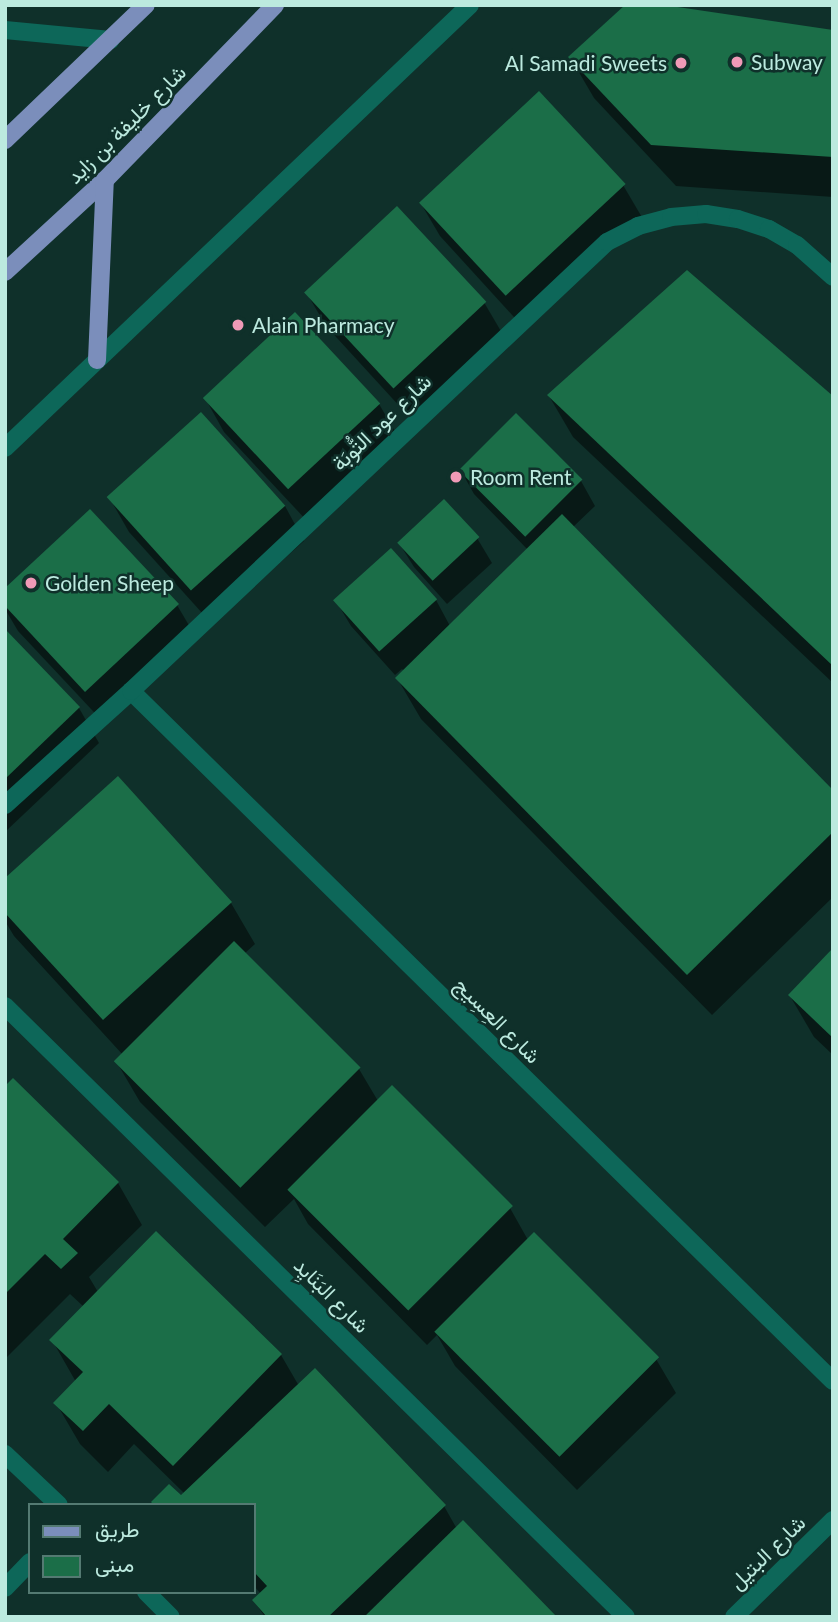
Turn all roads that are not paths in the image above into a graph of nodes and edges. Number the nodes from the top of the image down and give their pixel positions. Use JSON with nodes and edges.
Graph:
{"nodes":[{"id":1,"x":146,"y":5,"type":"edge"},
{"id":2,"x":275,"y":5,"type":"edge"},
{"id":3,"x":470,"y":5,"type":"edge"},
{"id":4,"x":5,"y":30,"type":"edge"},
{"id":5,"x":111,"y":40,"type":"junction"},
{"id":6,"x":5,"y":140,"type":"edge"},
{"id":7,"x":105,"y":180,"type":"junction"},
{"id":8,"x":5,"y":272,"type":"edge"},
{"id":9,"x":833,"y":277,"type":"edge"},
{"id":10,"x":97,"y":360,"type":"junction"},
{"id":11,"x":5,"y":448,"type":"edge"},
{"id":12,"x":131,"y":691,"type":"junction"},
{"id":13,"x":5,"y":805,"type":"edge"},
{"id":14,"x":5,"y":1006,"type":"edge"},
{"id":15,"x":833,"y":1381,"type":"edge"},
{"id":16,"x":5,"y":1454,"type":"edge"},
{"id":17,"x":57,"y":1503,"type":"edge"},
{"id":18,"x":833,"y":1520,"type":"edge"},
{"id":19,"x":28,"y":1564,"type":"edge"},
{"id":20,"x":5,"y":1588,"type":"edge"},
{"id":21,"x":148,"y":1594,"type":"edge"},
{"id":22,"x":171,"y":1617,"type":"edge"},
{"id":23,"x":626,"y":1617,"type":"edge"},
{"id":24,"x":734,"y":1617,"type":"edge"}],
"edges":[{"from":1,"to":5,"type":"main road"},
{"from":2,"to":7,"type":"main road","name":"شارع خليفة بن زايد"},
{"from":3,"to":10,"type":"street"},
{"from":4,"to":5,"type":"street"},
{"from":5,"to":6,"type":"main road"},
{"from":7,"to":8,"type":"main road","name":"شارع خليفة بن زايد"},
{"from":7,"to":10,"type":"main road"},
{"from":9,"to":12,"type":"street","name":"شارع عود التُّوبَة"},
{"from":10,"to":11,"type":"street"},
{"from":12,"to":13,"type":"street","name":"شارع عود التُّوبَة"},
{"from":12,"to":15,"type":"street","name":"شارع العِسِيج"},
{"from":14,"to":23,"type":"street","name":"شارع البَنَايِد"},
{"from":16,"to":17,"type":"street"},
{"from":18,"to":24,"type":"street","name":"شارع البتيل"},
{"from":19,"to":20,"type":"street"},
{"from":21,"to":22,"type":"street"}]}
